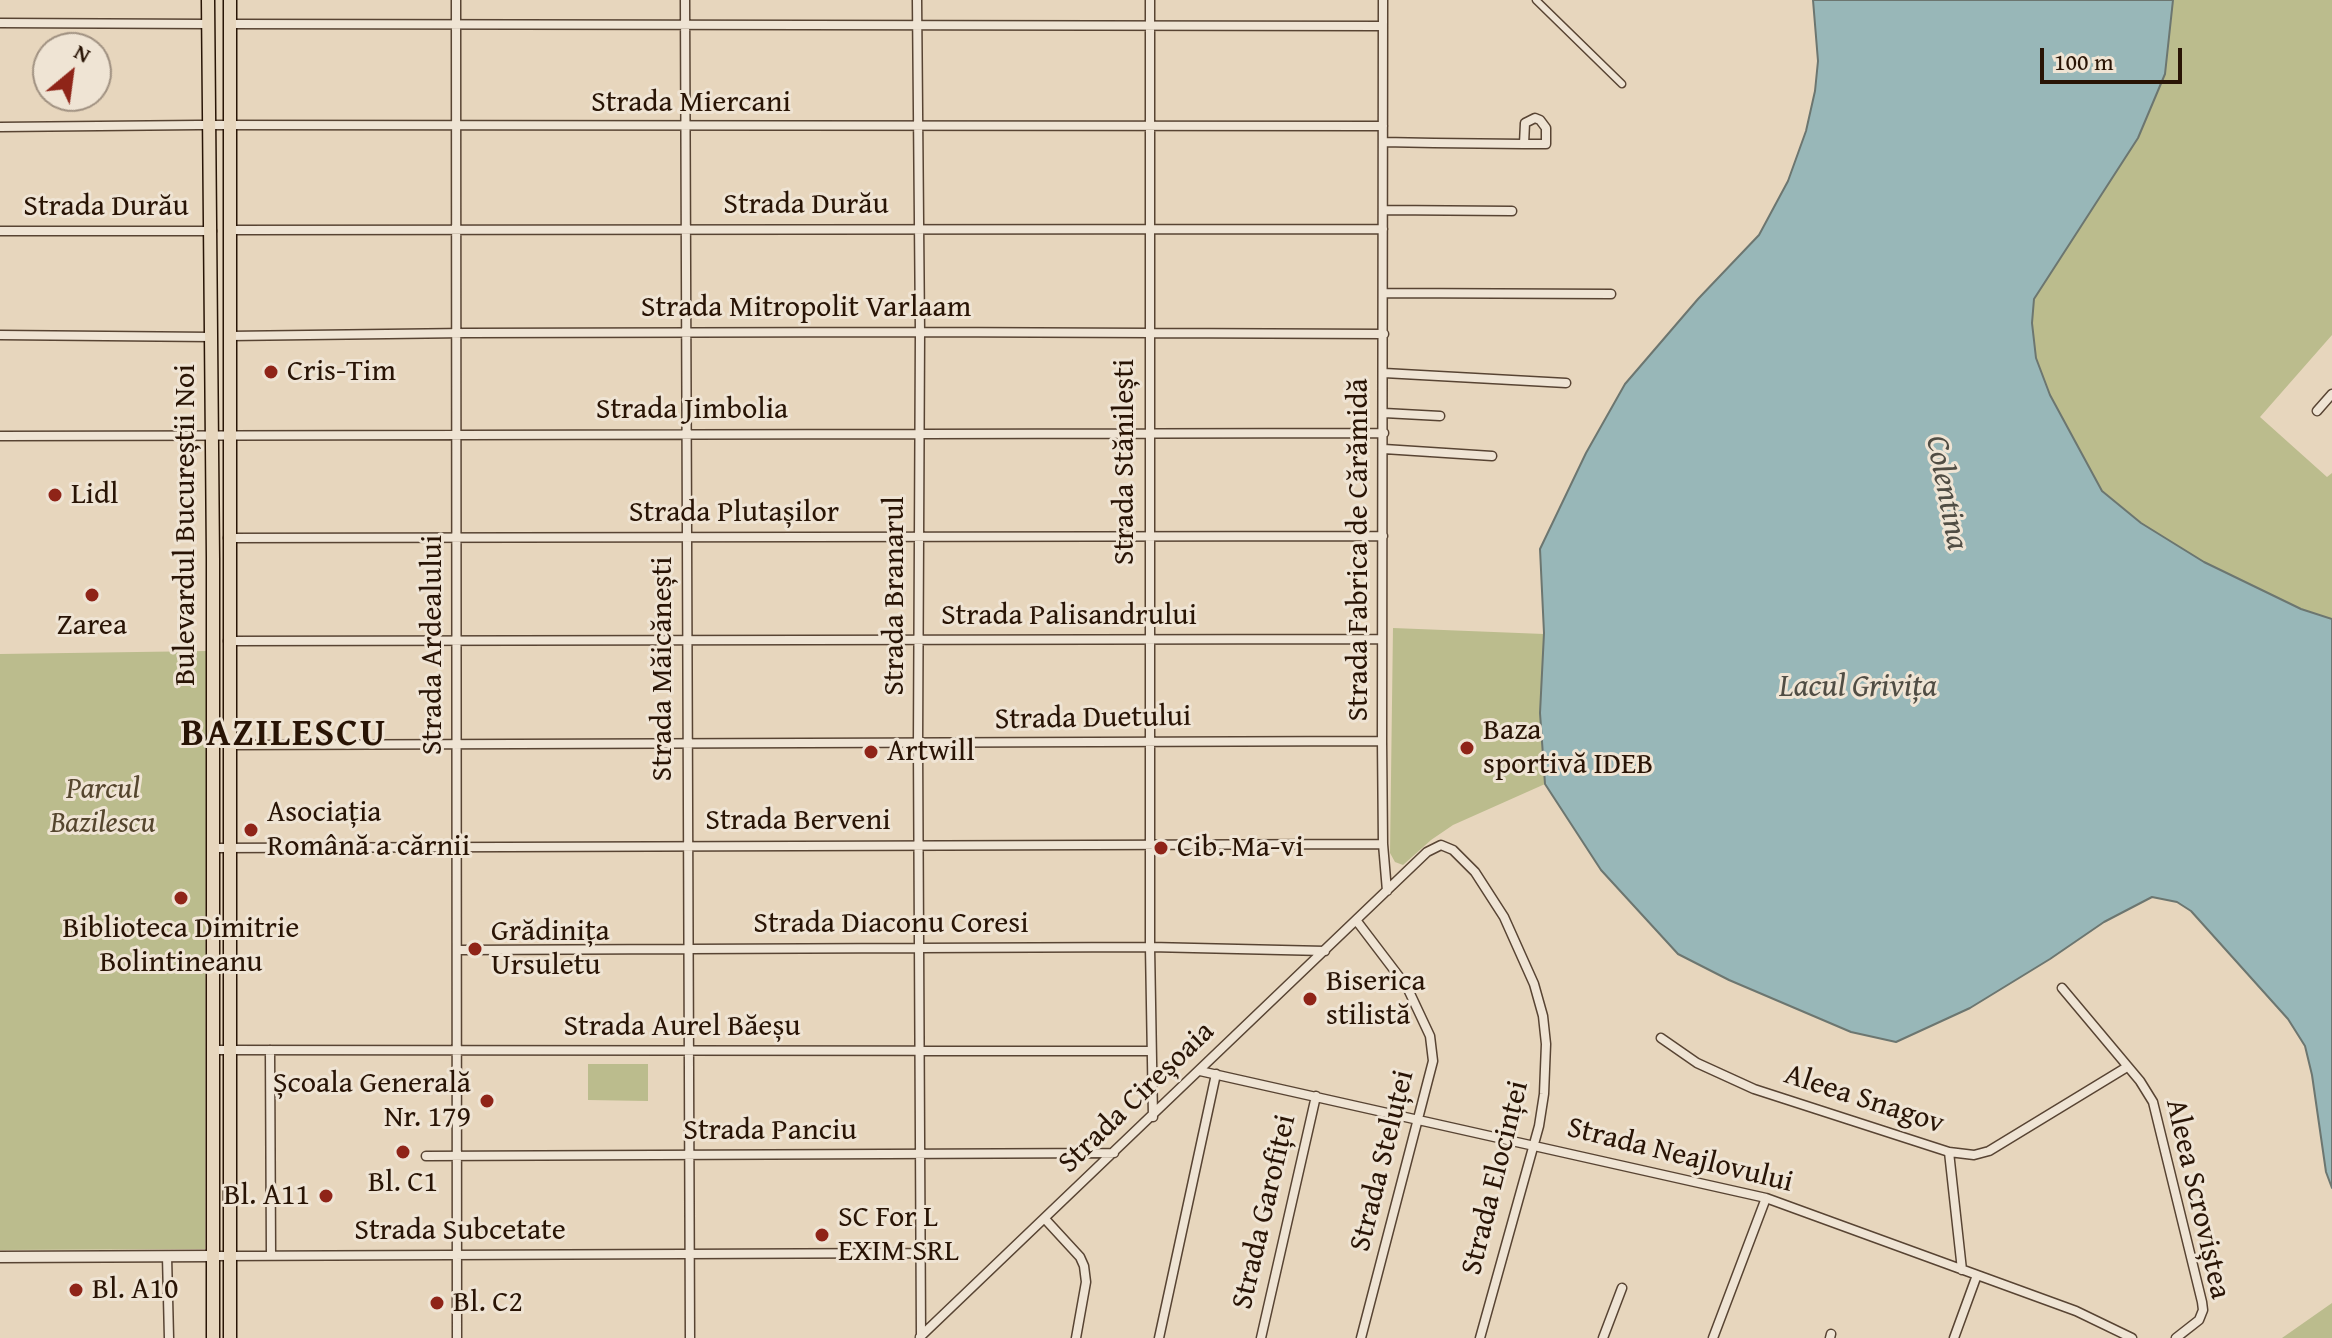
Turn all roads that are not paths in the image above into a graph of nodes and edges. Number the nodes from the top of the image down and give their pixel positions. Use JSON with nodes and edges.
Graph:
{"nodes":[{"id":1,"x":208,"y":0,"type":"edge"},
{"id":2,"x":230,"y":0,"type":"edge"},
{"id":3,"x":456,"y":0,"type":"edge"},
{"id":4,"x":685,"y":0,"type":"edge"},
{"id":5,"x":917,"y":0,"type":"edge"},
{"id":6,"x":1150,"y":0,"type":"edge"},
{"id":7,"x":1383,"y":0,"type":"edge"},
{"id":8,"x":1536,"y":0,"type":"edge"},
{"id":9,"x":0,"y":23,"type":"edge"},
{"id":10,"x":208,"y":24,"type":"junction"},
{"id":11,"x":230,"y":24,"type":"junction"},
{"id":12,"x":1150,"y":24,"type":"junction"},
{"id":13,"x":456,"y":25,"type":"junction"},
{"id":14,"x":685,"y":25,"type":"junction"},
{"id":15,"x":917,"y":25,"type":"junction"},
{"id":16,"x":1383,"y":26,"type":"junction"},
{"id":17,"x":1622,"y":84,"type":"dead end"},
{"id":18,"x":208,"y":125,"type":"junction"},
{"id":19,"x":685,"y":126,"type":"junction"},
{"id":20,"x":1383,"y":126,"type":"junction"},
{"id":21,"x":0,"y":127,"type":"edge"},
{"id":22,"x":229,"y":127,"type":"junction"},
{"id":23,"x":457,"y":127,"type":"junction"},
{"id":24,"x":919,"y":127,"type":"junction"},
{"id":25,"x":1150,"y":127,"type":"junction"},
{"id":26,"x":1383,"y":142,"type":"junction"},
{"id":27,"x":1524,"y":144,"type":"dead end"},
{"id":28,"x":1383,"y":210,"type":"junction"},
{"id":29,"x":1512,"y":211,"type":"dead end"},
{"id":30,"x":685,"y":229,"type":"junction"},
{"id":31,"x":919,"y":229,"type":"junction"},
{"id":32,"x":1149,"y":229,"type":"junction"},
{"id":33,"x":1383,"y":229,"type":"junction"},
{"id":34,"x":229,"y":230,"type":"junction"},
{"id":35,"x":457,"y":230,"type":"junction"},
{"id":36,"x":0,"y":231,"type":"edge"},
{"id":37,"x":212,"y":231,"type":"junction"},
{"id":38,"x":1388,"y":293,"type":"junction"},
{"id":39,"x":1611,"y":294,"type":"dead end"},
{"id":40,"x":1149,"y":331,"type":"junction"},
{"id":41,"x":685,"y":332,"type":"junction"},
{"id":42,"x":920,"y":332,"type":"junction"},
{"id":43,"x":456,"y":333,"type":"junction"},
{"id":44,"x":1384,"y":334,"type":"junction"},
{"id":45,"x":0,"y":335,"type":"edge"},
{"id":46,"x":229,"y":336,"type":"junction"},
{"id":47,"x":212,"y":337,"type":"junction"},
{"id":48,"x":1384,"y":373,"type":"junction"},
{"id":49,"x":1566,"y":383,"type":"dead end"},
{"id":50,"x":2332,"y":394,"type":"edge"},
{"id":51,"x":2317,"y":411,"type":"dead end"},
{"id":52,"x":1384,"y":413,"type":"junction"},
{"id":53,"x":1440,"y":416,"type":"dead end"},
{"id":54,"x":1384,"y":433,"type":"junction"},
{"id":55,"x":920,"y":434,"type":"junction"},
{"id":56,"x":1149,"y":434,"type":"junction"},
{"id":57,"x":228,"y":435,"type":"junction"},
{"id":58,"x":457,"y":435,"type":"junction"},
{"id":59,"x":687,"y":435,"type":"junction"},
{"id":60,"x":0,"y":436,"type":"edge"},
{"id":61,"x":212,"y":436,"type":"junction"},
{"id":62,"x":1384,"y":449,"type":"junction"},
{"id":63,"x":1492,"y":456,"type":"dead end"},
{"id":64,"x":919,"y":536,"type":"junction"},
{"id":65,"x":1383,"y":536,"type":"junction"},
{"id":66,"x":1149,"y":537,"type":"junction"},
{"id":67,"x":228,"y":538,"type":"junction"},
{"id":68,"x":457,"y":538,"type":"junction"},
{"id":69,"x":686,"y":538,"type":"junction"},
{"id":70,"x":1382,"y":639,"type":"junction"},
{"id":71,"x":457,"y":640,"type":"junction"},
{"id":72,"x":919,"y":640,"type":"junction"},
{"id":73,"x":1150,"y":640,"type":"junction"},
{"id":74,"x":228,"y":641,"type":"junction"},
{"id":75,"x":687,"y":641,"type":"junction"},
{"id":76,"x":1150,"y":741,"type":"junction"},
{"id":77,"x":1382,"y":741,"type":"junction"},
{"id":78,"x":457,"y":743,"type":"junction"},
{"id":79,"x":688,"y":744,"type":"junction"},
{"id":80,"x":228,"y":745,"type":"junction"},
{"id":81,"x":918,"y":745,"type":"junction"},
{"id":82,"x":1383,"y":844,"type":"junction"},
{"id":83,"x":919,"y":845,"type":"junction"},
{"id":84,"x":1149,"y":845,"type":"junction"},
{"id":85,"x":457,"y":846,"type":"junction"},
{"id":86,"x":688,"y":846,"type":"junction"},
{"id":87,"x":213,"y":848,"type":"junction"},
{"id":88,"x":229,"y":848,"type":"junction"},
{"id":89,"x":1387,"y":891,"type":"junction"},
{"id":90,"x":1356,"y":920,"type":"junction"},
{"id":91,"x":1150,"y":947,"type":"junction"},
{"id":92,"x":689,"y":948,"type":"junction"},
{"id":93,"x":919,"y":948,"type":"junction"},
{"id":94,"x":458,"y":950,"type":"junction"},
{"id":95,"x":1325,"y":951,"type":"junction"},
{"id":96,"x":2062,"y":988,"type":"dead end"},
{"id":97,"x":1661,"y":1038,"type":"dead end"},
{"id":98,"x":230,"y":1049,"type":"junction"},
{"id":99,"x":214,"y":1050,"type":"junction"},
{"id":100,"x":270,"y":1050,"type":"junction"},
{"id":101,"x":689,"y":1050,"type":"junction"},
{"id":102,"x":458,"y":1051,"type":"junction"},
{"id":103,"x":919,"y":1051,"type":"junction"},
{"id":104,"x":1151,"y":1051,"type":"junction"},
{"id":105,"x":2127,"y":1067,"type":"junction"},
{"id":106,"x":1200,"y":1071,"type":"junction"},
{"id":107,"x":1216,"y":1074,"type":"junction"},
{"id":108,"x":1316,"y":1096,"type":"junction"},
{"id":109,"x":1153,"y":1117,"type":"junction"},
{"id":110,"x":1420,"y":1120,"type":"junction"},
{"id":111,"x":1535,"y":1145,"type":"junction"},
{"id":112,"x":1949,"y":1152,"type":"junction"},
{"id":113,"x":1114,"y":1153,"type":"junction"},
{"id":114,"x":689,"y":1155,"type":"junction"},
{"id":115,"x":919,"y":1155,"type":"junction"},
{"id":116,"x":426,"y":1156,"type":"dead end"},
{"id":117,"x":458,"y":1156,"type":"junction"},
{"id":118,"x":1766,"y":1198,"type":"junction"},
{"id":119,"x":1045,"y":1219,"type":"junction"},
{"id":120,"x":919,"y":1253,"type":"junction"},
{"id":121,"x":690,"y":1254,"type":"junction"},
{"id":122,"x":230,"y":1255,"type":"junction"},
{"id":123,"x":271,"y":1255,"type":"junction"},
{"id":124,"x":167,"y":1256,"type":"junction"},
{"id":125,"x":213,"y":1256,"type":"junction"},
{"id":126,"x":457,"y":1256,"type":"junction"},
{"id":127,"x":0,"y":1257,"type":"edge"},
{"id":128,"x":1962,"y":1270,"type":"junction"},
{"id":129,"x":1977,"y":1275,"type":"junction"},
{"id":130,"x":1622,"y":1288,"type":"dead end"},
{"id":131,"x":920,"y":1337,"type":"edge"},
{"id":132,"x":169,"y":1338,"type":"edge"},
{"id":133,"x":213,"y":1338,"type":"edge"},
{"id":134,"x":230,"y":1338,"type":"edge"},
{"id":135,"x":457,"y":1338,"type":"edge"},
{"id":136,"x":690,"y":1338,"type":"edge"},
{"id":137,"x":1076,"y":1338,"type":"edge"},
{"id":138,"x":1159,"y":1338,"type":"edge"},
{"id":139,"x":1261,"y":1338,"type":"edge"},
{"id":140,"x":1361,"y":1338,"type":"edge"},
{"id":141,"x":1480,"y":1338,"type":"edge"},
{"id":142,"x":1603,"y":1338,"type":"edge"},
{"id":143,"x":1713,"y":1338,"type":"edge"},
{"id":144,"x":1954,"y":1338,"type":"edge"},
{"id":145,"x":2132,"y":1338,"type":"edge"},
{"id":146,"x":2176,"y":1338,"type":"edge"}],
"edges":[{"from":1,"to":10,"type":"main road","name":"Bulevardul Bucureștii Noi"},
{"from":2,"to":11,"type":"main road","name":"Bulevardul Bucureștii Noi"},
{"from":3,"to":13,"type":"street","name":"Strada Ardealului"},
{"from":4,"to":14,"type":"street","name":"Strada Măicănești"},
{"from":5,"to":15,"type":"street","name":"Strada Branarul"},
{"from":6,"to":12,"type":"street","name":"Strada Stănilești"},
{"from":7,"to":16,"type":"street","name":"Strada Fabrica de Cărămidă"},
{"from":8,"to":17,"type":"street"},
{"from":9,"to":10,"type":"street"},
{"from":10,"to":18,"type":"main road","name":"Bulevardul Bucureștii Noi"},
{"from":11,"to":13,"type":"street"},
{"from":11,"to":22,"type":"main road","name":"Bulevardul Bucureștii Noi"},
{"from":12,"to":15,"type":"street"},
{"from":12,"to":16,"type":"street"},
{"from":12,"to":25,"type":"street","name":"Strada Stănilești"},
{"from":13,"to":14,"type":"street"},
{"from":13,"to":23,"type":"street","name":"Strada Ardealului"},
{"from":14,"to":15,"type":"street"},
{"from":14,"to":19,"type":"street","name":"Strada Măicănești"},
{"from":15,"to":24,"type":"street","name":"Strada Branarul"},
{"from":16,"to":20,"type":"street","name":"Strada Fabrica de Cărămidă"},
{"from":18,"to":21,"type":"street","name":"Strada Miercani"},
{"from":18,"to":22,"type":"street","name":"Strada Miercani"},
{"from":18,"to":37,"type":"main road","name":"Bulevardul Bucureștii Noi"},
{"from":19,"to":23,"type":"street","name":"Strada Miercani"},
{"from":19,"to":24,"type":"street","name":"Strada Miercani"},
{"from":19,"to":30,"type":"street","name":"Strada Măicănești"},
{"from":20,"to":25,"type":"street","name":"Strada Miercani"},
{"from":20,"to":26,"type":"street","name":"Strada Fabrica de Cărămidă"},
{"from":22,"to":23,"type":"street","name":"Strada Miercani"},
{"from":22,"to":34,"type":"main road","name":"Bulevardul Bucureștii Noi"},
{"from":23,"to":35,"type":"street","name":"Strada Ardealului"},
{"from":24,"to":25,"type":"street","name":"Strada Miercani"},
{"from":24,"to":31,"type":"street","name":"Strada Branarul"},
{"from":25,"to":32,"type":"street","name":"Strada Stănilești"},
{"from":26,"to":27,"type":"street"},
{"from":26,"to":28,"type":"street","name":"Strada Fabrica de Cărămidă"},
{"from":28,"to":29,"type":"street"},
{"from":28,"to":33,"type":"street","name":"Strada Fabrica de Cărămidă"},
{"from":30,"to":31,"type":"street","name":"Strada Durău"},
{"from":30,"to":35,"type":"street","name":"Strada Durău"},
{"from":30,"to":41,"type":"street","name":"Strada Măicănești"},
{"from":31,"to":32,"type":"street","name":"Strada Durău"},
{"from":31,"to":42,"type":"street","name":"Strada Branarul"},
{"from":32,"to":33,"type":"street","name":"Strada Durău"},
{"from":32,"to":40,"type":"street","name":"Strada Stănilești"},
{"from":33,"to":38,"type":"street","name":"Strada Fabrica de Cărămidă"},
{"from":34,"to":35,"type":"street","name":"Strada Durău"},
{"from":34,"to":46,"type":"main road","name":"Bulevardul Bucureștii Noi"},
{"from":35,"to":43,"type":"street","name":"Strada Ardealului"},
{"from":36,"to":37,"type":"street","name":"Strada Durău"},
{"from":37,"to":47,"type":"main road","name":"Bulevardul Bucureștii Noi"},
{"from":38,"to":39,"type":"street"},
{"from":38,"to":44,"type":"street","name":"Strada Fabrica de Cărămidă"},
{"from":40,"to":42,"type":"street","name":"Strada Mitropolit Varlaam"},
{"from":40,"to":44,"type":"street","name":"Strada Mitropolit Varlaam"},
{"from":40,"to":56,"type":"street","name":"Strada Stănilești"},
{"from":41,"to":42,"type":"street","name":"Strada Mitropolit Varlaam"},
{"from":41,"to":43,"type":"street","name":"Strada Mitropolit Varlaam"},
{"from":41,"to":59,"type":"street","name":"Strada Măicănești"},
{"from":42,"to":55,"type":"street","name":"Strada Branarul"},
{"from":43,"to":46,"type":"street","name":"Strada Mitropolit Varlaam"},
{"from":43,"to":58,"type":"street","name":"Strada Ardealului"},
{"from":44,"to":48,"type":"street","name":"Strada Fabrica de Cărămidă"},
{"from":45,"to":47,"type":"street"},
{"from":46,"to":57,"type":"main road","name":"Bulevardul Bucureștii Noi"},
{"from":47,"to":61,"type":"main road","name":"Bulevardul Bucureștii Noi"},
{"from":48,"to":49,"type":"street"},
{"from":48,"to":52,"type":"street","name":"Strada Fabrica de Cărămidă"},
{"from":50,"to":51,"type":"street"},
{"from":52,"to":53,"type":"street"},
{"from":52,"to":54,"type":"street","name":"Strada Fabrica de Cărămidă"},
{"from":54,"to":56,"type":"street","name":"Strada Jimbolia"},
{"from":54,"to":62,"type":"street","name":"Strada Fabrica de Cărămidă"},
{"from":55,"to":56,"type":"street","name":"Strada Jimbolia"},
{"from":55,"to":59,"type":"street","name":"Strada Jimbolia"},
{"from":55,"to":64,"type":"street","name":"Strada Branarul"},
{"from":56,"to":66,"type":"street","name":"Strada Stănilești"},
{"from":57,"to":58,"type":"street","name":"Strada Jimbolia"},
{"from":57,"to":61,"type":"street","name":"Strada Jimbolia"},
{"from":57,"to":67,"type":"main road","name":"Bulevardul Bucureștii Noi"},
{"from":58,"to":59,"type":"street","name":"Strada Jimbolia"},
{"from":58,"to":68,"type":"street","name":"Strada Ardealului"},
{"from":59,"to":69,"type":"street","name":"Strada Măicănești"},
{"from":60,"to":61,"type":"street","name":"Strada Jimbolia"},
{"from":61,"to":87,"type":"main road","name":"Bulevardul Bucureștii Noi"},
{"from":62,"to":63,"type":"street"},
{"from":62,"to":65,"type":"street","name":"Strada Fabrica de Cărămidă"},
{"from":64,"to":66,"type":"street","name":"Strada Plutașilor"},
{"from":64,"to":69,"type":"street","name":"Strada Plutașilor"},
{"from":64,"to":72,"type":"street","name":"Strada Branarul"},
{"from":65,"to":66,"type":"street","name":"Strada Plutașilor"},
{"from":65,"to":70,"type":"street","name":"Strada Fabrica de Cărămidă"},
{"from":66,"to":73,"type":"street","name":"Strada Stănilești"},
{"from":67,"to":68,"type":"street","name":"Strada Plutașilor"},
{"from":67,"to":74,"type":"main road","name":"Bulevardul Bucureștii Noi"},
{"from":68,"to":69,"type":"street","name":"Strada Plutașilor"},
{"from":68,"to":71,"type":"street","name":"Strada Ardealului"},
{"from":69,"to":75,"type":"street","name":"Strada Măicănești"},
{"from":70,"to":73,"type":"street","name":"Strada Palisandrului"},
{"from":70,"to":77,"type":"street","name":"Strada Fabrica de Cărămidă"},
{"from":71,"to":74,"type":"street","name":"Strada Palisandrului"},
{"from":71,"to":75,"type":"street","name":"Strada Palisandrului"},
{"from":71,"to":78,"type":"street","name":"Strada Ardealului"},
{"from":72,"to":73,"type":"street","name":"Strada Palisandrului"},
{"from":72,"to":75,"type":"street","name":"Strada Palisandrului"},
{"from":72,"to":81,"type":"street","name":"Strada Branarul"},
{"from":73,"to":76,"type":"street","name":"Strada Stănilești"},
{"from":74,"to":80,"type":"main road","name":"Bulevardul Bucureștii Noi"},
{"from":75,"to":79,"type":"street","name":"Strada Măicănești"},
{"from":76,"to":77,"type":"street","name":"Strada Duetului"},
{"from":76,"to":81,"type":"street","name":"Strada Duetului"},
{"from":76,"to":84,"type":"street","name":"Strada Stănilești"},
{"from":77,"to":82,"type":"street","name":"Strada Fabrica de Cărămidă"},
{"from":78,"to":79,"type":"street","name":"Strada Duetului"},
{"from":78,"to":80,"type":"street","name":"Strada Duetului"},
{"from":78,"to":85,"type":"street","name":"Strada Ardealului"},
{"from":79,"to":81,"type":"street","name":"Strada Duetului"},
{"from":79,"to":86,"type":"street","name":"Strada Măicănești"},
{"from":80,"to":88,"type":"main road","name":"Bulevardul Bucureștii Noi"},
{"from":81,"to":83,"type":"street","name":"Strada Branarul"},
{"from":82,"to":84,"type":"street","name":"Strada Berveni"},
{"from":82,"to":89,"type":"street","name":"Strada Fabrica de Cărămidă"},
{"from":83,"to":84,"type":"street","name":"Strada Berveni"},
{"from":83,"to":86,"type":"street","name":"Strada Berveni"},
{"from":83,"to":93,"type":"street","name":"Strada Branarul"},
{"from":84,"to":91,"type":"street","name":"Strada Stănilești"},
{"from":85,"to":86,"type":"street","name":"Strada Berveni"},
{"from":85,"to":88,"type":"street","name":"Strada Berveni"},
{"from":85,"to":94,"type":"street","name":"Strada Ardealului"},
{"from":86,"to":92,"type":"street","name":"Strada Măicănești"},
{"from":87,"to":88,"type":"street","name":"Strada Berveni"},
{"from":87,"to":99,"type":"main road","name":"Bulevardul Bucureștii Noi"},
{"from":88,"to":98,"type":"main road","name":"Bulevardul Bucureștii Noi"},
{"from":89,"to":90,"type":"street","name":"Strada Cireșoaia"},
{"from":89,"to":111,"type":"street","name":"Strada Elocinței"},
{"from":90,"to":95,"type":"street","name":"Strada Cireșoaia"},
{"from":90,"to":110,"type":"street","name":"Strada Steluței"},
{"from":91,"to":93,"type":"street","name":"Strada Diaconu Coresi"},
{"from":91,"to":95,"type":"street","name":"Strada Diaconu Coresi"},
{"from":91,"to":104,"type":"street","name":"Strada Stănilești"},
{"from":92,"to":93,"type":"street","name":"Strada Diaconu Coresi"},
{"from":92,"to":94,"type":"street","name":"Strada Diaconu Coresi"},
{"from":92,"to":101,"type":"street","name":"Strada Măicănești"},
{"from":93,"to":103,"type":"street","name":"Strada Branarul"},
{"from":94,"to":102,"type":"street","name":"Strada Ardealului"},
{"from":95,"to":106,"type":"street","name":"Strada Cireșoaia"},
{"from":96,"to":105,"type":"street","name":"Aleea Scroviștea"},
{"from":97,"to":112,"type":"street","name":"Aleea Snagov"},
{"from":98,"to":99,"type":"street","name":"Strada Aurel Băeșu"},
{"from":98,"to":100,"type":"street","name":"Strada Aurel Băeșu"},
{"from":98,"to":122,"type":"main road","name":"Bulevardul Bucureștii Noi"},
{"from":99,"to":125,"type":"main road","name":"Bulevardul Bucureștii Noi"},
{"from":100,"to":102,"type":"street","name":"Strada Aurel Băeșu"},
{"from":100,"to":123,"type":"street"},
{"from":101,"to":102,"type":"street","name":"Strada Aurel Băeșu"},
{"from":101,"to":103,"type":"street","name":"Strada Aurel Băeșu"},
{"from":101,"to":114,"type":"street","name":"Strada Măicănești"},
{"from":102,"to":117,"type":"street","name":"Strada Ardealului"},
{"from":103,"to":104,"type":"street","name":"Strada Aurel Băeșu"},
{"from":103,"to":115,"type":"street","name":"Strada Branarul"},
{"from":104,"to":109,"type":"street","name":"Strada Stănilești"},
{"from":105,"to":112,"type":"street"},
{"from":105,"to":146,"type":"street","name":"Aleea Scroviștea"},
{"from":106,"to":107,"type":"street","name":"Strada Neajlovului"},
{"from":106,"to":109,"type":"street","name":"Strada Cireșoaia"},
{"from":107,"to":108,"type":"street","name":"Strada Neajlovului"},
{"from":107,"to":138,"type":"street"},
{"from":108,"to":110,"type":"street","name":"Strada Neajlovului"},
{"from":108,"to":139,"type":"street","name":"Strada Garofiței"},
{"from":109,"to":113,"type":"street","name":"Strada Cireșoaia"},
{"from":110,"to":111,"type":"street","name":"Strada Neajlovului"},
{"from":110,"to":140,"type":"street","name":"Strada Steluței"},
{"from":111,"to":118,"type":"street","name":"Strada Neajlovului"},
{"from":111,"to":141,"type":"street","name":"Strada Elocinței"},
{"from":112,"to":128,"type":"street","name":"Aleea Snagov"},
{"from":113,"to":115,"type":"street","name":"Strada Panciu"},
{"from":113,"to":119,"type":"street","name":"Strada Cireșoaia"},
{"from":114,"to":115,"type":"street","name":"Strada Panciu"},
{"from":114,"to":117,"type":"street","name":"Strada Panciu"},
{"from":114,"to":121,"type":"street","name":"Strada Măicănești"},
{"from":115,"to":120,"type":"street","name":"Strada Branarul"},
{"from":116,"to":117,"type":"street","name":"Strada Panciu"},
{"from":117,"to":126,"type":"street","name":"Strada Ardealului"},
{"from":118,"to":128,"type":"street","name":"Strada Neajlovului"},
{"from":118,"to":143,"type":"street"},
{"from":119,"to":131,"type":"street","name":"Strada Cireșoaia"},
{"from":119,"to":137,"type":"street"},
{"from":120,"to":121,"type":"street","name":"Strada Subcetate"},
{"from":120,"to":131,"type":"street","name":"Strada Branarul"},
{"from":121,"to":126,"type":"street","name":"Strada Subcetate"},
{"from":121,"to":136,"type":"street","name":"Strada Măicănești"},
{"from":122,"to":123,"type":"street","name":"Strada Subcetate"},
{"from":122,"to":125,"type":"street","name":"Strada Subcetate"},
{"from":122,"to":134,"type":"main road","name":"Bulevardul Bucureștii Noi"},
{"from":123,"to":126,"type":"street","name":"Strada Subcetate"},
{"from":124,"to":125,"type":"street","name":"Strada Subcetate"},
{"from":124,"to":127,"type":"street","name":"Strada Subcetate"},
{"from":124,"to":132,"type":"street"},
{"from":125,"to":133,"type":"main road","name":"Bulevardul Bucureștii Noi"},
{"from":126,"to":135,"type":"street","name":"Strada Ardealului"},
{"from":128,"to":129,"type":"street","name":"Strada Neajlovului"},
{"from":129,"to":144,"type":"street"},
{"from":129,"to":145,"type":"street","name":"Strada Neajlovului"},
{"from":130,"to":142,"type":"street"}]}
